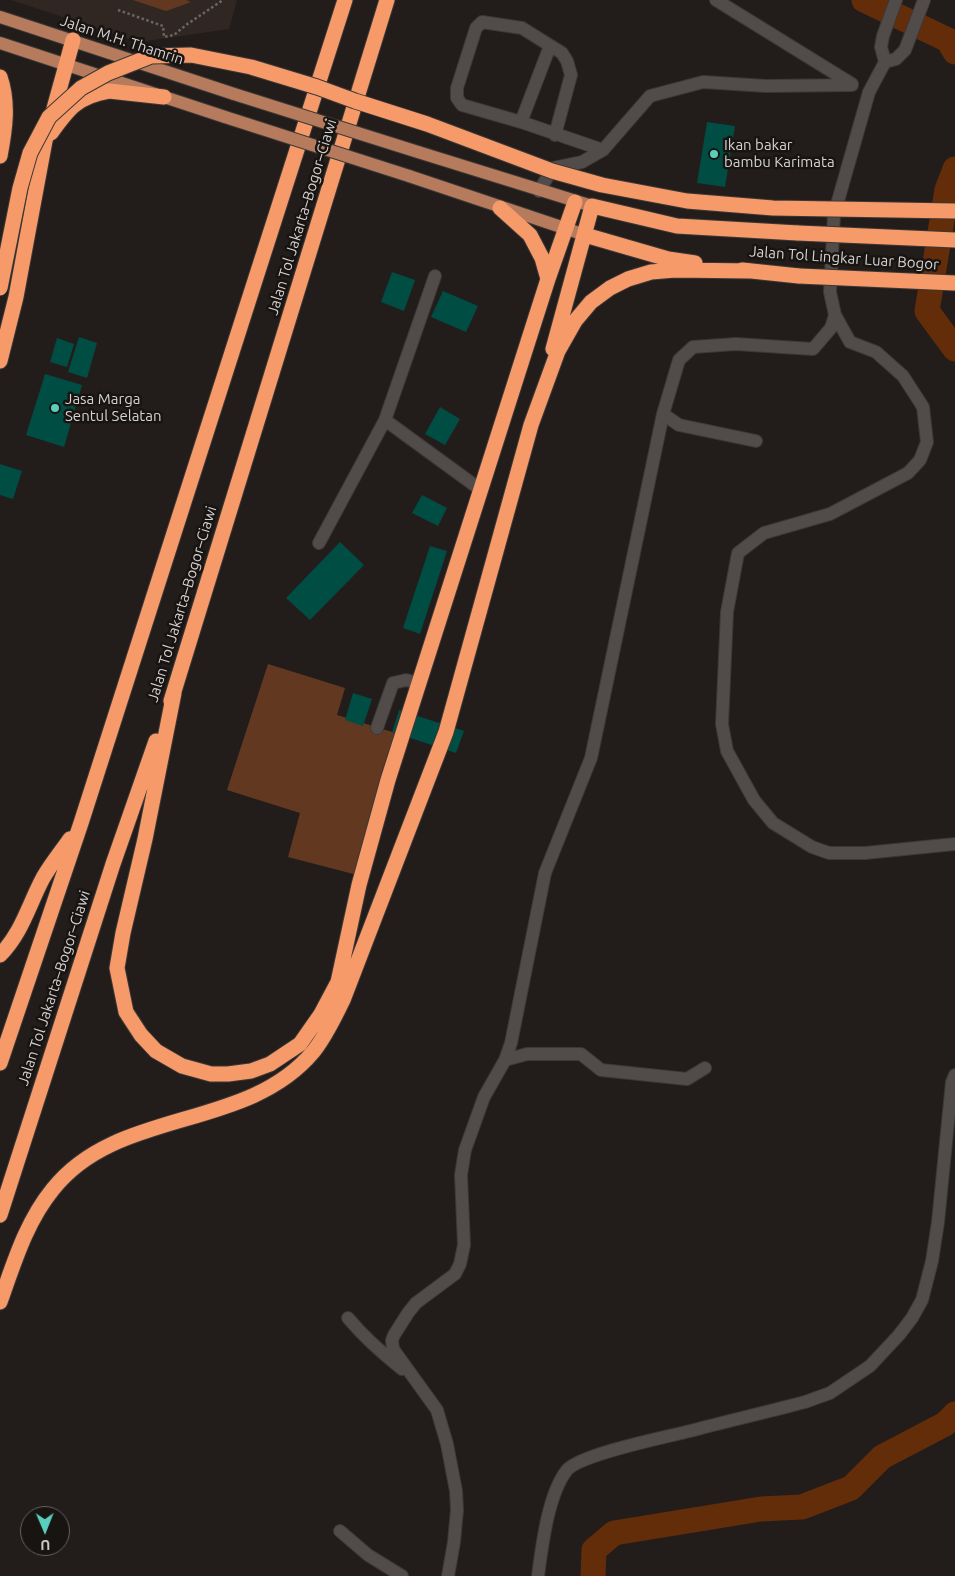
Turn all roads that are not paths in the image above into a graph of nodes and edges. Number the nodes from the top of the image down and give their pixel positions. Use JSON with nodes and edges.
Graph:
{"nodes":[{"id":1,"x":345,"y":0,"type":"edge"},
{"id":2,"x":387,"y":0,"type":"edge"},
{"id":3,"x":716,"y":0,"type":"edge"},
{"id":4,"x":896,"y":0,"type":"edge"},
{"id":5,"x":924,"y":0,"type":"edge"},
{"id":6,"x":0,"y":17,"type":"edge"},
{"id":7,"x":73,"y":40,"type":"junction"},
{"id":8,"x":0,"y":43,"type":"edge"},
{"id":9,"x":550,"y":46,"type":"junction"},
{"id":10,"x":885,"y":62,"type":"junction"},
{"id":11,"x":66,"y":64,"type":"junction"},
{"id":12,"x":0,"y":76,"type":"edge"},
{"id":13,"x":852,"y":85,"type":"junction"},
{"id":14,"x":869,"y":92,"type":"junction"},
{"id":15,"x":164,"y":97,"type":"junction"},
{"id":16,"x":521,"y":122,"type":"junction"},
{"id":17,"x":555,"y":135,"type":"junction"},
{"id":18,"x":45,"y":141,"type":"junction"},
{"id":19,"x":603,"y":150,"type":"junction"},
{"id":20,"x":0,"y":156,"type":"edge"},
{"id":21,"x":539,"y":191,"type":"junction"},
{"id":22,"x":575,"y":202,"type":"junction"},
{"id":23,"x":592,"y":206,"type":"junction"},
{"id":24,"x":500,"y":208,"type":"junction"},
{"id":25,"x":955,"y":211,"type":"edge"},
{"id":26,"x":566,"y":229,"type":"junction"},
{"id":27,"x":585,"y":235,"type":"junction"},
{"id":28,"x":955,"y":240,"type":"edge"},
{"id":29,"x":752,"y":271,"type":"junction"},
{"id":30,"x":435,"y":276,"type":"dead end"},
{"id":31,"x":548,"y":279,"type":"junction"},
{"id":32,"x":955,"y":283,"type":"edge"},
{"id":33,"x":0,"y":288,"type":"edge"},
{"id":34,"x":834,"y":315,"type":"junction"},
{"id":35,"x":0,"y":361,"type":"edge"},
{"id":36,"x":663,"y":414,"type":"junction"},
{"id":37,"x":385,"y":420,"type":"junction"},
{"id":38,"x":531,"y":426,"type":"junction"},
{"id":39,"x":756,"y":441,"type":"dead end"},
{"id":40,"x":481,"y":490,"type":"junction"},
{"id":41,"x":319,"y":543,"type":"dead end"},
{"id":42,"x":419,"y":682,"type":"junction"},
{"id":43,"x":174,"y":693,"type":"junction"},
{"id":44,"x":377,"y":728,"type":"dead end"},
{"id":45,"x":81,"y":823,"type":"junction"},
{"id":46,"x":955,"y":844,"type":"edge"},
{"id":47,"x":0,"y":955,"type":"edge"},
{"id":48,"x":505,"y":1060,"type":"junction"},
{"id":49,"x":0,"y":1063,"type":"edge"},
{"id":50,"x":705,"y":1068,"type":"dead end"},
{"id":51,"x":955,"y":1076,"type":"edge"},
{"id":52,"x":0,"y":1215,"type":"edge"},
{"id":53,"x":0,"y":1302,"type":"edge"},
{"id":54,"x":348,"y":1318,"type":"dead end"},
{"id":55,"x":410,"y":1375,"type":"junction"},
{"id":56,"x":340,"y":1531,"type":"dead end"},
{"id":57,"x":402,"y":1576,"type":"edge"},
{"id":58,"x":448,"y":1576,"type":"edge"},
{"id":59,"x":538,"y":1576,"type":"edge"}],
"edges":[{"from":1,"to":45,"type":"highway","name":"Jalan Tol Jakarta–Bogor–Ciawi"},
{"from":2,"to":43,"type":"highway","name":"Jalan Tol Jakarta–Bogor–Ciawi"},
{"from":3,"to":13,"type":"street"},
{"from":4,"to":10,"type":"street"},
{"from":5,"to":10,"type":"street"},
{"from":6,"to":7,"type":"main road","name":"Jalan M.H. Thamrin"},
{"from":7,"to":11,"type":"highway"},
{"from":7,"to":21,"type":"main road","name":"Jalan M.H. Thamrin","bridge":true},
{"from":8,"to":11,"type":"main road"},
{"from":9,"to":16,"type":"street"},
{"from":9,"to":16,"type":"street"},
{"from":9,"to":17,"type":"street"},
{"from":10,"to":14,"type":"street"},
{"from":11,"to":15,"type":"main road"},
{"from":11,"to":18,"type":"highway"},
{"from":12,"to":20,"type":"highway"},
{"from":13,"to":14,"type":"street"},
{"from":13,"to":19,"type":"street"},
{"from":14,"to":34,"type":"street"},
{"from":15,"to":18,"type":"highway"},
{"from":15,"to":24,"type":"main road","bridge":true},
{"from":16,"to":17,"type":"street"},
{"from":17,"to":19,"type":"street"},
{"from":18,"to":35,"type":"highway"},
{"from":19,"to":21,"type":"street"},
{"from":21,"to":22,"type":"main road","name":"Jalan M.H. Thamrin"},
{"from":22,"to":23,"type":"main road","name":"Jalan M.H. Thamrin"},
{"from":22,"to":26,"type":"highway"},
{"from":23,"to":27,"type":"highway"},
{"from":23,"to":28,"type":"highway","name":"Jalan Tol Lingkar Luar Bogor","bridge":true},
{"from":24,"to":26,"type":"main road"},
{"from":24,"to":31,"type":"highway"},
{"from":25,"to":33,"type":"highway","bridge":true},
{"from":26,"to":27,"type":"main road"},
{"from":26,"to":31,"type":"highway"},
{"from":27,"to":29,"type":"highway","name":"Jalan Tol Lingkar Luar Bogor"},
{"from":27,"to":38,"type":"highway"},
{"from":29,"to":32,"type":"highway","name":"Jalan Tol Lingkar Luar Bogor","bridge":true},
{"from":29,"to":38,"type":"highway"},
{"from":30,"to":37,"type":"street"},
{"from":31,"to":40,"type":"highway"},
{"from":34,"to":36,"type":"street"},
{"from":34,"to":46,"type":"street"},
{"from":36,"to":39,"type":"street"},
{"from":36,"to":48,"type":"street"},
{"from":37,"to":40,"type":"street"},
{"from":37,"to":41,"type":"street"},
{"from":38,"to":53,"type":"highway"},
{"from":40,"to":42,"type":"highway"},
{"from":42,"to":43,"type":"highway"},
{"from":42,"to":44,"type":"street"},
{"from":43,"to":52,"type":"highway","name":"Jalan Tol Jakarta–Bogor–Ciawi"},
{"from":45,"to":47,"type":"highway"},
{"from":45,"to":49,"type":"highway","name":"Jalan Tol Jakarta–Bogor–Ciawi"},
{"from":48,"to":50,"type":"street"},
{"from":48,"to":55,"type":"street"},
{"from":51,"to":59,"type":"street"},
{"from":54,"to":55,"type":"street"},
{"from":55,"to":58,"type":"street"},
{"from":56,"to":57,"type":"street"}]}
